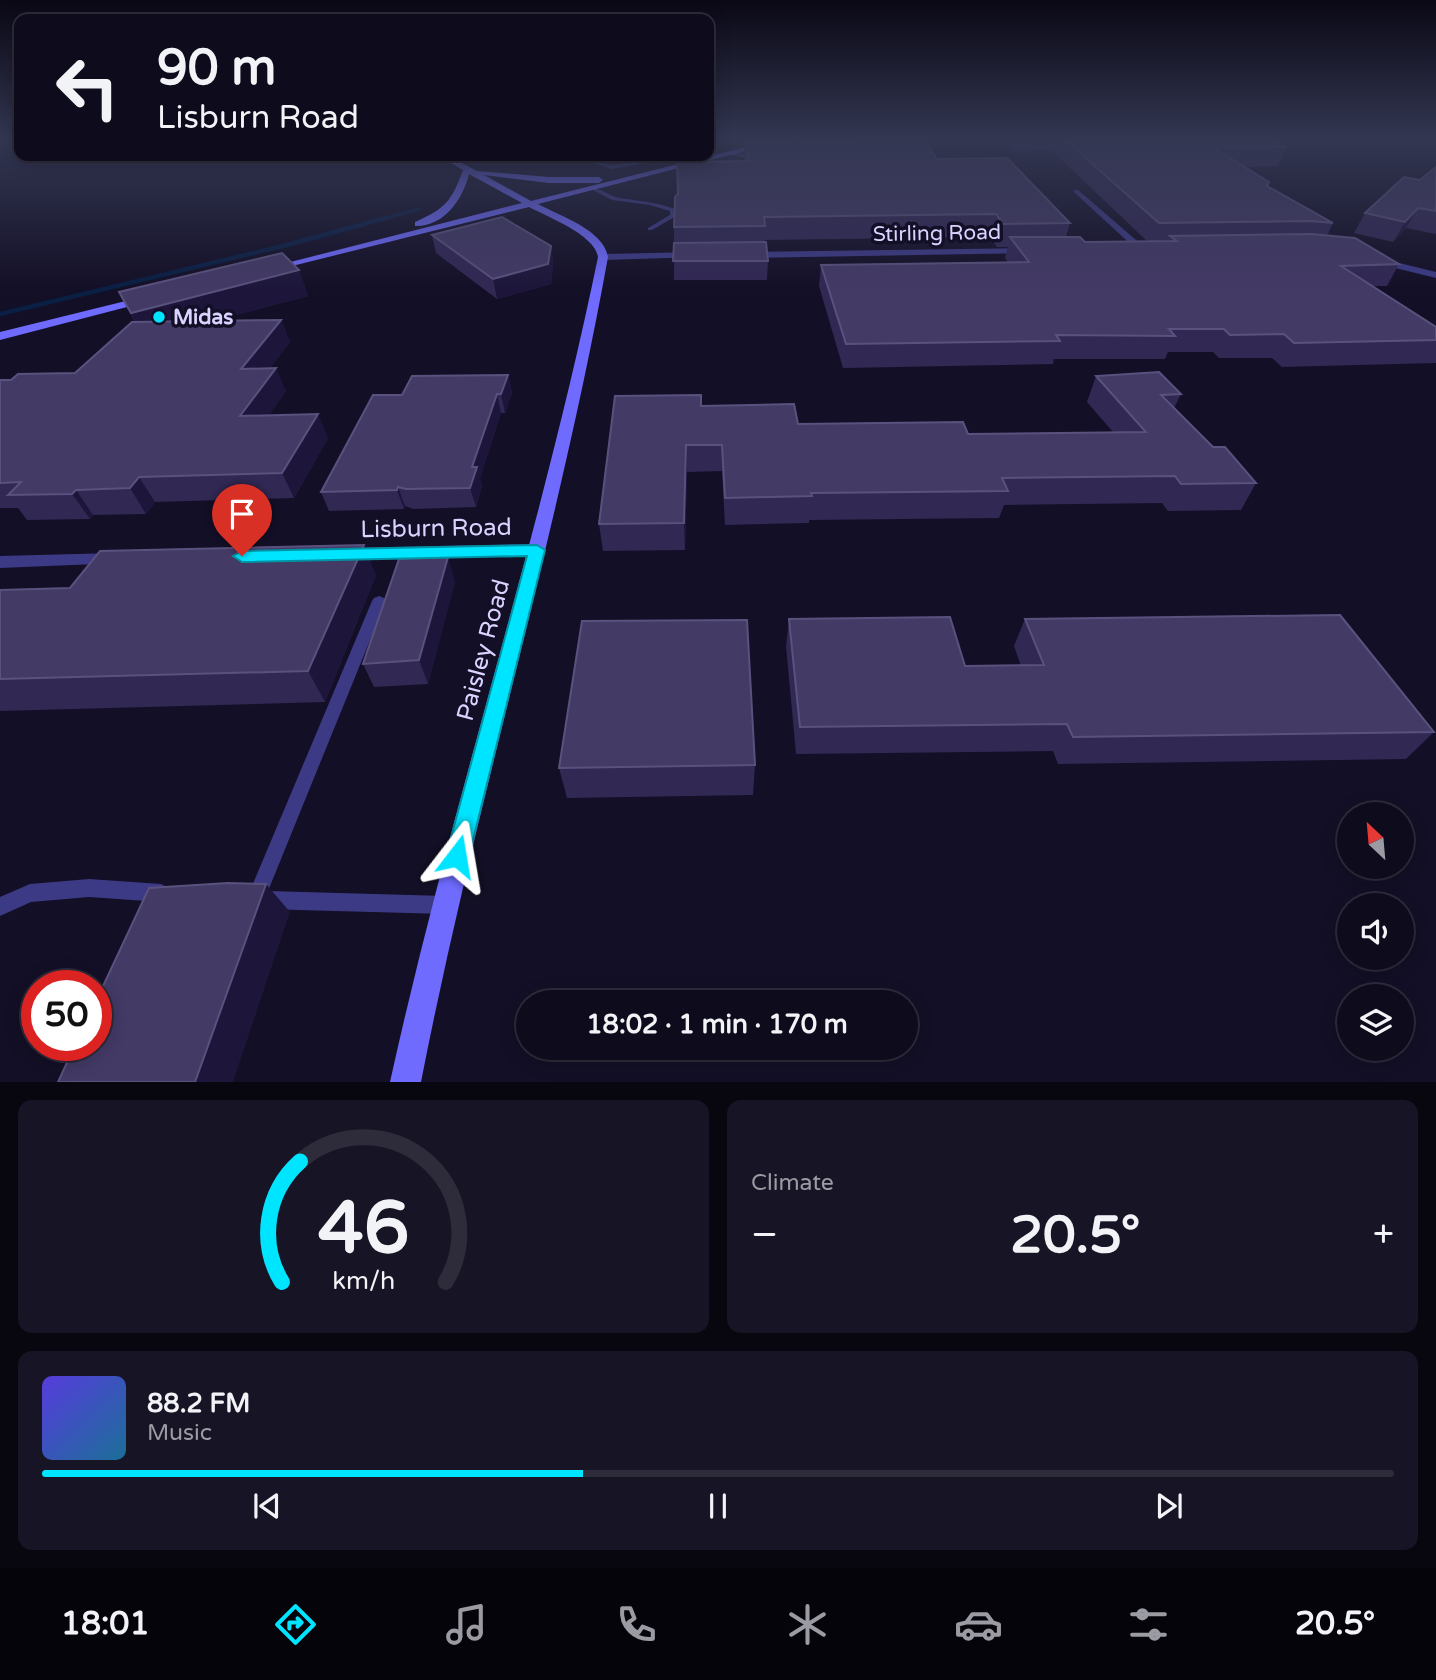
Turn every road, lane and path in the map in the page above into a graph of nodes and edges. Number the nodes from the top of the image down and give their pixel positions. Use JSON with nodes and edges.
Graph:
{"nodes":[{"id":1,"x":462,"y":188,"type":"edge"},
{"id":2,"x":501,"y":188,"type":"edge"},
{"id":3,"x":593,"y":188,"type":"edge"},
{"id":4,"x":595,"y":188,"type":"edge"},
{"id":5,"x":1076,"y":191,"type":"dead end"},
{"id":6,"x":532,"y":204,"type":"junction"},
{"id":7,"x":650,"y":229,"type":"dead end"},
{"id":8,"x":375,"y":243,"type":"junction"},
{"id":9,"x":1141,"y":249,"type":"junction"},
{"id":10,"x":1154,"y":249,"type":"edge"},
{"id":11,"x":1127,"y":250,"type":"edge"},
{"id":12,"x":1045,"y":251,"type":"edge"},
{"id":13,"x":704,"y":255,"type":"edge"},
{"id":14,"x":731,"y":255,"type":"edge"},
{"id":15,"x":603,"y":257,"type":"junction"},
{"id":16,"x":1362,"y":257,"type":"edge"},
{"id":17,"x":261,"y":271,"type":"edge"},
{"id":18,"x":1436,"y":275,"type":"edge"},
{"id":19,"x":158,"y":296,"type":"edge"},
{"id":20,"x":0,"y":336,"type":"edge"},
{"id":21,"x":537,"y":550,"type":"junction"},
{"id":22,"x":330,"y":555,"type":"edge"},
{"id":23,"x":138,"y":559,"type":"edge"},
{"id":24,"x":0,"y":562,"type":"edge"},
{"id":25,"x":379,"y":601,"type":"dead end"},
{"id":26,"x":176,"y":894,"type":"edge"},
{"id":27,"x":249,"y":899,"type":"joint"},
{"id":28,"x":445,"y":905,"type":"junction"},
{"id":29,"x":0,"y":907,"type":"edge"},
{"id":30,"x":405,"y":1082,"type":"edge"}],
"edges":[{"from":1,"to":8,"type":"main road"},
{"from":2,"to":6,"type":"main road"},
{"from":3,"to":6,"type":"main road"},
{"from":4,"to":7,"type":"lane"},
{"from":5,"to":9,"type":"lane"},
{"from":6,"to":8,"type":"main road"},
{"from":6,"to":15,"type":"main road"},
{"from":8,"to":17,"type":"main road"},
{"from":9,"to":10,"type":"street"},
{"from":9,"to":11,"type":"street"},
{"from":12,"to":14,"type":"street","name":"Stirling Road"},
{"from":13,"to":15,"type":"street"},
{"from":15,"to":21,"type":"main road","name":"Paisley Road"},
{"from":16,"to":18,"type":"street"},
{"from":19,"to":20,"type":"main road"},
{"from":21,"to":22,"type":"street","name":"Lisburn Road"},
{"from":21,"to":28,"type":"main road","name":"Paisley Road"},
{"from":23,"to":24,"type":"street"},
{"from":25,"to":27,"type":"lane"},
{"from":26,"to":29,"type":"lane"},
{"from":27,"to":28,"type":"lane"},
{"from":28,"to":30,"type":"main road","name":"Paisley Road"}]}
